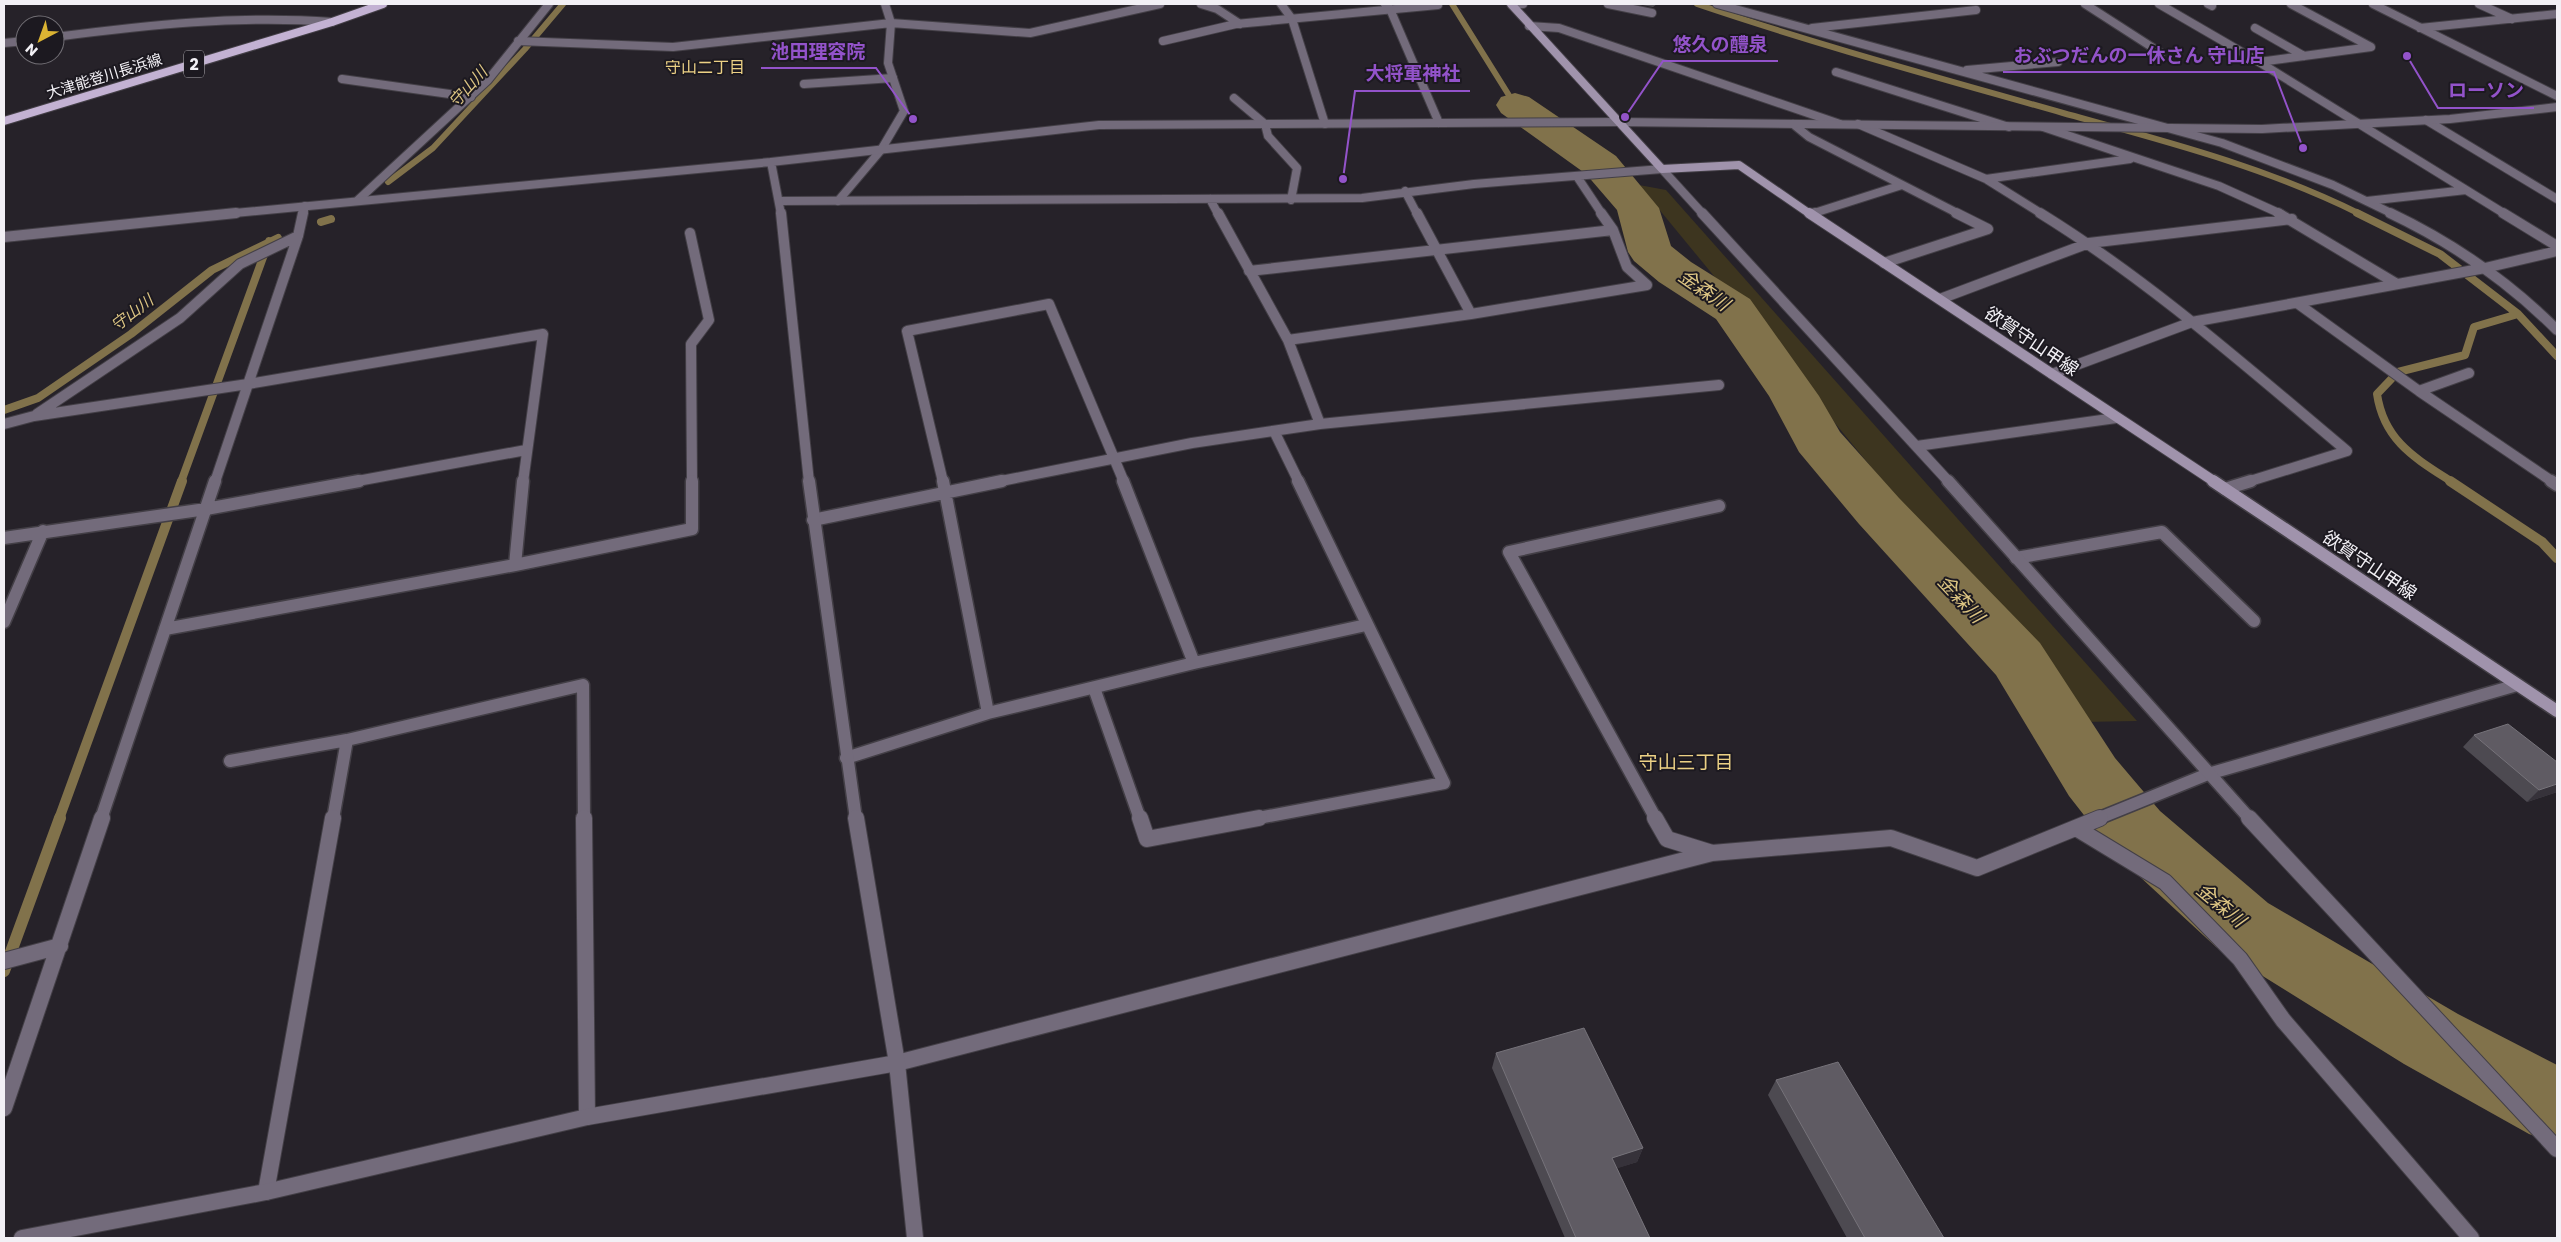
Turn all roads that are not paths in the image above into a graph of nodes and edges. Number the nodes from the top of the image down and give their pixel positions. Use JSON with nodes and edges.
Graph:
{"nodes":[{"id":1,"x":383,"y":4,"type":"edge"},
{"id":2,"x":549,"y":4,"type":"edge"},
{"id":3,"x":885,"y":4,"type":"edge"},
{"id":4,"x":1160,"y":4,"type":"edge"},
{"id":5,"x":1201,"y":4,"type":"edge"},
{"id":6,"x":1281,"y":4,"type":"edge"},
{"id":7,"x":1512,"y":4,"type":"edge"},
{"id":8,"x":1523,"y":4,"type":"edge"},
{"id":9,"x":1608,"y":4,"type":"edge"},
{"id":10,"x":1717,"y":4,"type":"edge"},
{"id":11,"x":2085,"y":4,"type":"edge"},
{"id":12,"x":2159,"y":4,"type":"edge"},
{"id":13,"x":2291,"y":4,"type":"edge"},
{"id":14,"x":2373,"y":4,"type":"edge"},
{"id":15,"x":2478,"y":4,"type":"edge"},
{"id":16,"x":1438,"y":5,"type":"edge"},
{"id":17,"x":1387,"y":6,"type":"edge"},
{"id":18,"x":1976,"y":10,"type":"dead end"},
{"id":19,"x":1652,"y":13,"type":"dead end"},
{"id":20,"x":2557,"y":14,"type":"edge"},
{"id":21,"x":1292,"y":19,"type":"junction"},
{"id":22,"x":2514,"y":20,"type":"junction"},
{"id":23,"x":332,"y":22,"type":"junction"},
{"id":24,"x":891,"y":23,"type":"junction"},
{"id":25,"x":1240,"y":24,"type":"junction"},
{"id":26,"x":1529,"y":26,"type":"junction"},
{"id":27,"x":2254,"y":28,"type":"dead end"},
{"id":28,"x":2420,"y":28,"type":"junction"},
{"id":29,"x":1805,"y":29,"type":"junction"},
{"id":30,"x":65,"y":36,"type":"edge"},
{"id":31,"x":1162,"y":41,"type":"dead end"},
{"id":32,"x":521,"y":42,"type":"junction"},
{"id":33,"x":2161,"y":53,"type":"dead end"},
{"id":34,"x":2304,"y":56,"type":"junction"},
{"id":35,"x":2058,"y":62,"type":"dead end"},
{"id":36,"x":2259,"y":62,"type":"junction"},
{"id":37,"x":1957,"y":71,"type":"junction"},
{"id":38,"x":1836,"y":72,"type":"dead end"},
{"id":39,"x":893,"y":78,"type":"junction"},
{"id":40,"x":342,"y":79,"type":"dead end"},
{"id":41,"x":804,"y":84,"type":"dead end"},
{"id":42,"x":2557,"y":96,"type":"edge"},
{"id":43,"x":471,"y":97,"type":"junction"},
{"id":44,"x":1234,"y":98,"type":"dead end"},
{"id":45,"x":2557,"y":107,"type":"edge"},
{"id":46,"x":2426,"y":120,"type":"junction"},
{"id":47,"x":4,"y":121,"type":"edge"},
{"id":48,"x":1618,"y":122,"type":"junction"},
{"id":49,"x":1439,"y":123,"type":"junction"},
{"id":50,"x":1265,"y":124,"type":"junction"},
{"id":51,"x":1325,"y":124,"type":"junction"},
{"id":52,"x":1793,"y":124,"type":"junction"},
{"id":53,"x":1840,"y":124,"type":"junction"},
{"id":54,"x":1858,"y":124,"type":"junction"},
{"id":55,"x":2360,"y":124,"type":"junction"},
{"id":56,"x":2009,"y":127,"type":"junction"},
{"id":57,"x":2043,"y":127,"type":"junction"},
{"id":58,"x":2171,"y":128,"type":"junction"},
{"id":59,"x":881,"y":150,"type":"junction"},
{"id":60,"x":2133,"y":158,"type":"junction"},
{"id":61,"x":771,"y":162,"type":"junction"},
{"id":62,"x":1662,"y":169,"type":"junction"},
{"id":63,"x":1578,"y":178,"type":"junction"},
{"id":64,"x":1986,"y":179,"type":"junction"},
{"id":65,"x":1902,"y":185,"type":"junction"},
{"id":66,"x":2466,"y":190,"type":"junction"},
{"id":67,"x":1406,"y":191,"type":"junction"},
{"id":68,"x":1210,"y":199,"type":"junction"},
{"id":69,"x":2557,"y":199,"type":"edge"},
{"id":70,"x":358,"y":200,"type":"junction"},
{"id":71,"x":1291,"y":200,"type":"junction"},
{"id":72,"x":780,"y":201,"type":"junction"},
{"id":73,"x":838,"y":201,"type":"junction"},
{"id":74,"x":2366,"y":201,"type":"junction"},
{"id":75,"x":305,"y":206,"type":"junction"},
{"id":76,"x":1810,"y":214,"type":"junction"},
{"id":77,"x":2292,"y":218,"type":"junction"},
{"id":78,"x":1613,"y":230,"type":"junction"},
{"id":79,"x":690,"y":233,"type":"dead end"},
{"id":80,"x":298,"y":236,"type":"junction"},
{"id":81,"x":4,"y":237,"type":"edge"},
{"id":82,"x":2089,"y":243,"type":"junction"},
{"id":83,"x":2557,"y":246,"type":"edge"},
{"id":84,"x":1438,"y":249,"type":"junction"},
{"id":85,"x":2557,"y":251,"type":"edge"},
{"id":86,"x":1884,"y":264,"type":"junction"},
{"id":87,"x":2482,"y":269,"type":"junction"},
{"id":88,"x":1249,"y":270,"type":"junction"},
{"id":89,"x":2398,"y":284,"type":"junction"},
{"id":90,"x":1940,"y":299,"type":"junction"},
{"id":91,"x":2297,"y":302,"type":"junction"},
{"id":92,"x":1471,"y":314,"type":"junction"},
{"id":93,"x":2192,"y":322,"type":"junction"},
{"id":94,"x":2557,"y":330,"type":"edge"},
{"id":95,"x":1288,"y":340,"type":"junction"},
{"id":96,"x":2470,"y":373,"type":"dead end"},
{"id":97,"x":2052,"y":374,"type":"junction"},
{"id":98,"x":248,"y":384,"type":"junction"},
{"id":99,"x":1719,"y":386,"type":"dead end"},
{"id":100,"x":2419,"y":391,"type":"junction"},
{"id":101,"x":34,"y":416,"type":"junction"},
{"id":102,"x":2116,"y":418,"type":"junction"},
{"id":103,"x":4,"y":424,"type":"edge"},
{"id":104,"x":1320,"y":424,"type":"junction"},
{"id":105,"x":1274,"y":430,"type":"junction"},
{"id":106,"x":1918,"y":446,"type":"junction"},
{"id":107,"x":526,"y":450,"type":"junction"},
{"id":108,"x":1114,"y":457,"type":"junction"},
{"id":109,"x":2557,"y":485,"type":"edge"},
{"id":110,"x":2225,"y":488,"type":"junction"},
{"id":111,"x":946,"y":494,"type":"junction"},
{"id":112,"x":1719,"y":506,"type":"dead end"},
{"id":113,"x":206,"y":508,"type":"junction"},
{"id":114,"x":813,"y":520,"type":"junction"},
{"id":115,"x":43,"y":532,"type":"junction"},
{"id":116,"x":4,"y":538,"type":"edge"},
{"id":117,"x":2016,"y":558,"type":"junction"},
{"id":118,"x":516,"y":565,"type":"junction"},
{"id":119,"x":2254,"y":621,"type":"dead end"},
{"id":120,"x":4,"y":622,"type":"edge"},
{"id":121,"x":1366,"y":625,"type":"junction"},
{"id":122,"x":165,"y":629,"type":"junction"},
{"id":123,"x":1194,"y":663,"type":"junction"},
{"id":124,"x":2517,"y":685,"type":"junction"},
{"id":125,"x":1094,"y":688,"type":"junction"},
{"id":126,"x":2557,"y":711,"type":"edge"},
{"id":127,"x":988,"y":713,"type":"junction"},
{"id":128,"x":347,"y":740,"type":"junction"},
{"id":129,"x":846,"y":758,"type":"junction"},
{"id":130,"x":230,"y":761,"type":"dead end"},
{"id":131,"x":2208,"y":774,"type":"junction"},
{"id":132,"x":2076,"y":828,"type":"junction"},
{"id":133,"x":1712,"y":853,"type":"junction"},
{"id":134,"x":60,"y":946,"type":"junction"},
{"id":135,"x":4,"y":961,"type":"edge"},
{"id":136,"x":897,"y":1063,"type":"junction"},
{"id":137,"x":4,"y":1108,"type":"edge"},
{"id":138,"x":587,"y":1117,"type":"junction"},
{"id":139,"x":2557,"y":1149,"type":"edge"},
{"id":140,"x":266,"y":1192,"type":"junction"},
{"id":141,"x":22,"y":1238,"type":"edge"},
{"id":142,"x":915,"y":1238,"type":"edge"},
{"id":143,"x":2471,"y":1238,"type":"edge"}],
"edges":[{"from":1,"to":23,"type":"main road","name":"大津能登川長浜線","number":"2"},
{"from":2,"to":32,"type":"street"},
{"from":3,"to":24,"type":"street"},
{"from":4,"to":24,"type":"street"},
{"from":5,"to":25,"type":"street"},
{"from":6,"to":21,"type":"street"},
{"from":7,"to":8,"type":"street"},
{"from":7,"to":26,"type":"main road"},
{"from":9,"to":19,"type":"street"},
{"from":10,"to":29,"type":"street"},
{"from":11,"to":33,"type":"street"},
{"from":12,"to":36,"type":"street"},
{"from":13,"to":34,"type":"street"},
{"from":14,"to":28,"type":"street"},
{"from":15,"to":22,"type":"street"},
{"from":16,"to":17,"type":"street"},
{"from":17,"to":21,"type":"street"},
{"from":17,"to":49,"type":"street"},
{"from":18,"to":29,"type":"street"},
{"from":20,"to":22,"type":"street"},
{"from":21,"to":25,"type":"street"},
{"from":21,"to":51,"type":"street"},
{"from":22,"to":28,"type":"street"},
{"from":23,"to":30,"type":"street"},
{"from":23,"to":47,"type":"main road","name":"大津能登川長浜線","number":"2"},
{"from":24,"to":32,"type":"street"},
{"from":24,"to":39,"type":"street"},
{"from":25,"to":31,"type":"street"},
{"from":26,"to":48,"type":"main road"},
{"from":26,"to":53,"type":"street"},
{"from":27,"to":34,"type":"street"},
{"from":28,"to":42,"type":"street"},
{"from":29,"to":37,"type":"street"},
{"from":32,"to":43,"type":"street"},
{"from":34,"to":36,"type":"street"},
{"from":35,"to":37,"type":"street"},
{"from":36,"to":55,"type":"street"},
{"from":37,"to":58,"type":"street"},
{"from":38,"to":56,"type":"street"},
{"from":39,"to":41,"type":"street"},
{"from":39,"to":59,"type":"street"},
{"from":40,"to":43,"type":"street"},
{"from":43,"to":70,"type":"street"},
{"from":44,"to":50,"type":"street"},
{"from":45,"to":46,"type":"street"},
{"from":46,"to":55,"type":"street"},
{"from":46,"to":69,"type":"street"},
{"from":48,"to":49,"type":"street"},
{"from":48,"to":52,"type":"street"},
{"from":48,"to":62,"type":"main road"},
{"from":49,"to":51,"type":"street"},
{"from":50,"to":51,"type":"street"},
{"from":50,"to":59,"type":"street"},
{"from":50,"to":71,"type":"street"},
{"from":52,"to":53,"type":"street"},
{"from":52,"to":65,"type":"street"},
{"from":53,"to":54,"type":"street"},
{"from":54,"to":56,"type":"street"},
{"from":54,"to":64,"type":"street"},
{"from":55,"to":58,"type":"street"},
{"from":55,"to":66,"type":"street"},
{"from":56,"to":57,"type":"street"},
{"from":57,"to":58,"type":"street"},
{"from":57,"to":60,"type":"street"},
{"from":58,"to":74,"type":"street"},
{"from":59,"to":61,"type":"street"},
{"from":59,"to":73,"type":"street"},
{"from":60,"to":64,"type":"street"},
{"from":60,"to":77,"type":"street"},
{"from":61,"to":70,"type":"street"},
{"from":61,"to":72,"type":"street"},
{"from":62,"to":63,"type":"street"},
{"from":62,"to":76,"type":"main road","name":"欲賀守山甲線"},
{"from":62,"to":106,"type":"street"},
{"from":63,"to":67,"type":"street"},
{"from":63,"to":78,"type":"street"},
{"from":64,"to":82,"type":"street"},
{"from":65,"to":76,"type":"street"},
{"from":65,"to":86,"type":"street"},
{"from":66,"to":74,"type":"street"},
{"from":66,"to":83,"type":"street"},
{"from":67,"to":71,"type":"street"},
{"from":67,"to":84,"type":"street"},
{"from":68,"to":71,"type":"street"},
{"from":68,"to":73,"type":"street"},
{"from":68,"to":88,"type":"street"},
{"from":70,"to":75,"type":"street"},
{"from":72,"to":73,"type":"street"},
{"from":72,"to":114,"type":"street"},
{"from":74,"to":87,"type":"street"},
{"from":75,"to":80,"type":"street"},
{"from":75,"to":81,"type":"street"},
{"from":76,"to":86,"type":"main road","name":"欲賀守山甲線"},
{"from":77,"to":82,"type":"street"},
{"from":77,"to":89,"type":"street"},
{"from":78,"to":84,"type":"street"},
{"from":78,"to":92,"type":"street"},
{"from":79,"to":118,"type":"street"},
{"from":80,"to":98,"type":"street"},
{"from":80,"to":101,"type":"street"},
{"from":82,"to":90,"type":"street"},
{"from":82,"to":93,"type":"street"},
{"from":84,"to":88,"type":"street"},
{"from":84,"to":92,"type":"street"},
{"from":85,"to":87,"type":"street"},
{"from":86,"to":90,"type":"main road","name":"欲賀守山甲線"},
{"from":87,"to":89,"type":"street"},
{"from":87,"to":94,"type":"street"},
{"from":88,"to":95,"type":"street"},
{"from":89,"to":91,"type":"street"},
{"from":90,"to":97,"type":"main road","name":"欲賀守山甲線"},
{"from":91,"to":93,"type":"street"},
{"from":91,"to":100,"type":"street"},
{"from":92,"to":95,"type":"street"},
{"from":93,"to":97,"type":"street"},
{"from":93,"to":110,"type":"street"},
{"from":95,"to":104,"type":"street"},
{"from":96,"to":100,"type":"street"},
{"from":97,"to":102,"type":"main road","name":"欲賀守山甲線"},
{"from":98,"to":101,"type":"street"},
{"from":98,"to":107,"type":"street"},
{"from":98,"to":113,"type":"street"},
{"from":99,"to":104,"type":"street"},
{"from":100,"to":109,"type":"street"},
{"from":101,"to":103,"type":"street"},
{"from":102,"to":106,"type":"street"},
{"from":102,"to":110,"type":"main road","name":"欲賀守山甲線"},
{"from":104,"to":105,"type":"street"},
{"from":105,"to":108,"type":"street"},
{"from":105,"to":121,"type":"street"},
{"from":106,"to":117,"type":"street"},
{"from":107,"to":113,"type":"street"},
{"from":107,"to":118,"type":"street"},
{"from":108,"to":111,"type":"street"},
{"from":108,"to":111,"type":"street"},
{"from":108,"to":123,"type":"street"},
{"from":110,"to":124,"type":"main road","name":"欲賀守山甲線"},
{"from":111,"to":114,"type":"street"},
{"from":111,"to":127,"type":"street"},
{"from":112,"to":133,"type":"street"},
{"from":113,"to":115,"type":"street"},
{"from":113,"to":122,"type":"street"},
{"from":114,"to":129,"type":"street"},
{"from":115,"to":116,"type":"street"},
{"from":115,"to":120,"type":"street"},
{"from":117,"to":119,"type":"street"},
{"from":117,"to":131,"type":"street"},
{"from":118,"to":122,"type":"street"},
{"from":121,"to":123,"type":"street"},
{"from":121,"to":125,"type":"street"},
{"from":122,"to":134,"type":"street"},
{"from":123,"to":125,"type":"street"},
{"from":124,"to":126,"type":"main road","name":"欲賀守山甲線"},
{"from":124,"to":131,"type":"street"},
{"from":125,"to":127,"type":"street"},
{"from":127,"to":129,"type":"street"},
{"from":128,"to":130,"type":"street"},
{"from":128,"to":138,"type":"street"},
{"from":128,"to":140,"type":"street"},
{"from":129,"to":136,"type":"street"},
{"from":131,"to":132,"type":"street"},
{"from":131,"to":139,"type":"street"},
{"from":132,"to":133,"type":"street"},
{"from":132,"to":143,"type":"street"},
{"from":133,"to":136,"type":"street"},
{"from":134,"to":135,"type":"street"},
{"from":134,"to":137,"type":"street"},
{"from":136,"to":138,"type":"street"},
{"from":136,"to":142,"type":"street"},
{"from":138,"to":140,"type":"street"},
{"from":140,"to":141,"type":"street"}]}
